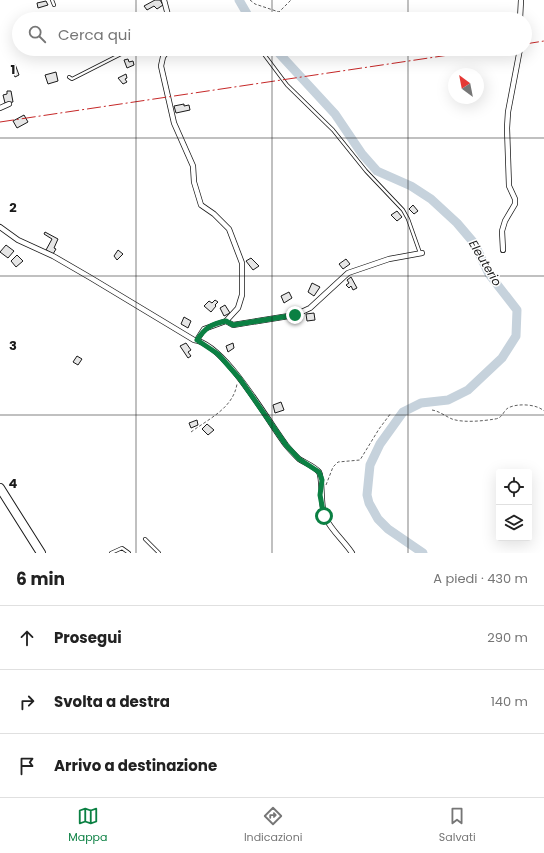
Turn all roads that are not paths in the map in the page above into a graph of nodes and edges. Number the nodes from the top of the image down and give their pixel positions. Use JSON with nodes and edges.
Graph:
{"nodes":[{"id":1,"x":52,"y":0,"type":"edge"},
{"id":2,"x":164,"y":0,"type":"edge"},
{"id":3,"x":521,"y":0,"type":"edge"},
{"id":4,"x":54,"y":5,"type":"dead end"},
{"id":5,"x":167,"y":12,"type":"edge"},
{"id":6,"x":520,"y":12,"type":"edge"},
{"id":7,"x":117,"y":56,"type":"edge"},
{"id":8,"x":164,"y":56,"type":"edge"},
{"id":9,"x":265,"y":56,"type":"edge"},
{"id":10,"x":519,"y":56,"type":"edge"},
{"id":11,"x":69,"y":77,"type":"dead end"},
{"id":12,"x":9,"y":104,"type":"dead end"},
{"id":13,"x":0,"y":108,"type":"edge"},
{"id":14,"x":0,"y":227,"type":"edge"},
{"id":15,"x":503,"y":250,"type":"dead end"},
{"id":16,"x":421,"y":253,"type":"joint"},
{"id":17,"x":226,"y":321,"type":"junction"},
{"id":18,"x":197,"y":340,"type":"junction"},
{"id":19,"x":1,"y":490,"type":"edge"},
{"id":20,"x":145,"y":540,"type":"dead end"},
{"id":21,"x":41,"y":553,"type":"edge"},
{"id":22,"x":111,"y":553,"type":"edge"},
{"id":23,"x":129,"y":553,"type":"edge"},
{"id":24,"x":159,"y":553,"type":"edge"},
{"id":25,"x":352,"y":553,"type":"edge"}],
"edges":[{"from":1,"to":4,"type":"lane"},
{"from":2,"to":5,"type":"street"},
{"from":3,"to":6,"type":"street"},
{"from":7,"to":11,"type":"lane"},
{"from":8,"to":17,"type":"street"},
{"from":9,"to":16,"type":"lane"},
{"from":10,"to":15,"type":"street"},
{"from":12,"to":13,"type":"street"},
{"from":14,"to":18,"type":"street"},
{"from":16,"to":17,"type":"street"},
{"from":17,"to":18,"type":"street"},
{"from":18,"to":25,"type":"street"},
{"from":19,"to":21,"type":"main road"},
{"from":20,"to":24,"type":"lane"},
{"from":22,"to":23,"type":"lane"}]}
